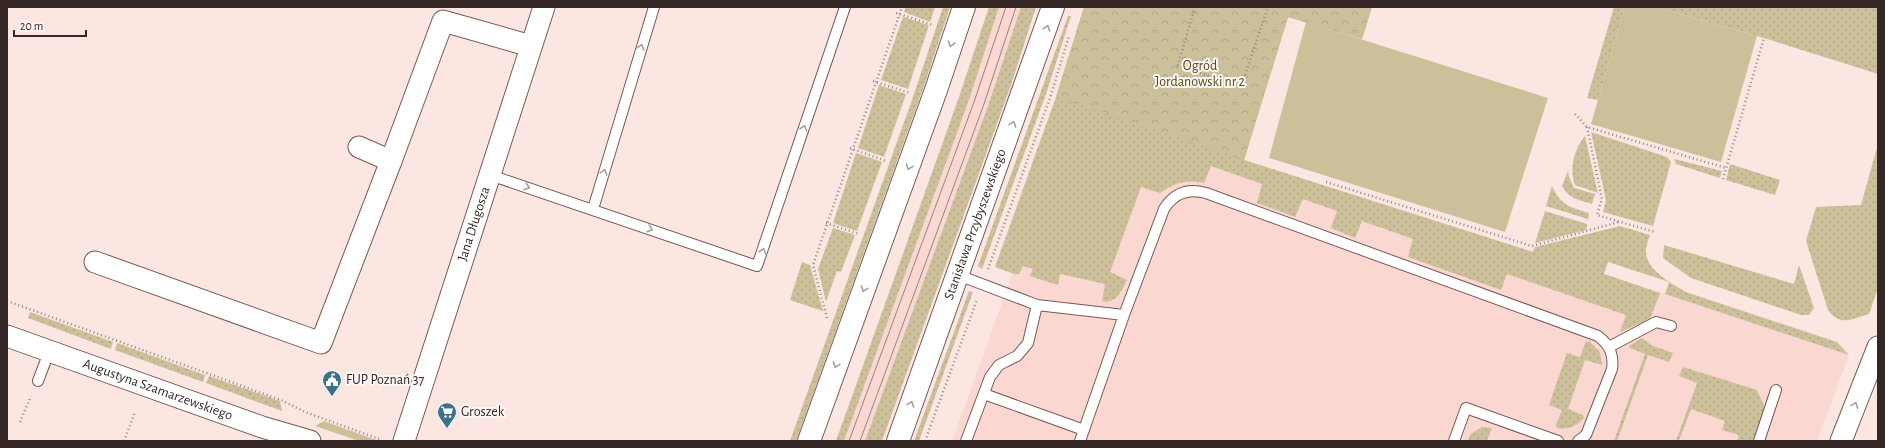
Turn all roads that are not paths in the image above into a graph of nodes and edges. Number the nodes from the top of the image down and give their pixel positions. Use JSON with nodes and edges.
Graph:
{"nodes":[{"id":1,"x":544,"y":7,"type":"edge"},
{"id":2,"x":654,"y":7,"type":"edge"},
{"id":3,"x":845,"y":7,"type":"edge"},
{"id":4,"x":964,"y":7,"type":"edge"},
{"id":5,"x":1054,"y":7,"type":"edge"},
{"id":6,"x":443,"y":14,"type":"edge"},
{"id":7,"x":531,"y":46,"type":"junction"},
{"id":8,"x":359,"y":147,"type":"dead end"},
{"id":9,"x":391,"y":161,"type":"junction"},
{"id":10,"x":490,"y":175,"type":"junction"},
{"id":11,"x":593,"y":209,"type":"junction"},
{"id":12,"x":95,"y":262,"type":"dead end"},
{"id":13,"x":958,"y":275,"type":"junction"},
{"id":14,"x":1037,"y":305,"type":"junction"},
{"id":15,"x":1124,"y":316,"type":"junction"},
{"id":16,"x":1671,"y":326,"type":"dead end"},
{"id":17,"x":7,"y":336,"type":"edge"},
{"id":18,"x":1609,"y":347,"type":"junction"},
{"id":19,"x":1878,"y":347,"type":"edge"},
{"id":20,"x":49,"y":352,"type":"junction"},
{"id":21,"x":38,"y":380,"type":"road end"},
{"id":22,"x":1776,"y":390,"type":"dead end"},
{"id":23,"x":984,"y":394,"type":"junction"},
{"id":24,"x":1084,"y":430,"type":"junction"},
{"id":25,"x":310,"y":441,"type":"edge"},
{"id":26,"x":404,"y":441,"type":"edge"},
{"id":27,"x":809,"y":441,"type":"edge"},
{"id":28,"x":898,"y":441,"type":"edge"},
{"id":29,"x":966,"y":441,"type":"edge"},
{"id":30,"x":1080,"y":441,"type":"edge"},
{"id":31,"x":1454,"y":441,"type":"edge"},
{"id":32,"x":1558,"y":441,"type":"edge"},
{"id":33,"x":1578,"y":441,"type":"edge"},
{"id":34,"x":1759,"y":441,"type":"edge"},
{"id":35,"x":1841,"y":441,"type":"edge"}],
"edges":[{"from":1,"to":7,"type":"street","name":"Jana Długosza"},
{"from":11,"to":2,"type":"lane","one_way":true},
{"from":11,"to":3,"type":"lane","one_way":true},
{"from":4,"to":27,"type":"main road","one_way":true},
{"from":13,"to":5,"type":"main road","name":"Stanisława Przybyszewskiego","one_way":true},
{"from":6,"to":7,"type":"street"},
{"from":6,"to":9,"type":"street"},
{"from":7,"to":10,"type":"street","name":"Jana Długosza"},
{"from":8,"to":9,"type":"street"},
{"from":9,"to":12,"type":"street"},
{"from":10,"to":11,"type":"lane","one_way":true},
{"from":10,"to":26,"type":"street","name":"Jana Długosza"},
{"from":13,"to":14,"type":"lane"},
{"from":28,"to":13,"type":"main road","name":"Stanisława Przybyszewskiego","one_way":true},
{"from":14,"to":15,"type":"lane"},
{"from":14,"to":23,"type":"lane"},
{"from":15,"to":18,"type":"lane"},
{"from":15,"to":24,"type":"lane"},
{"from":16,"to":18,"type":"lane"},
{"from":17,"to":20,"type":"street","name":"Augustyna Szamarzewskiego"},
{"from":18,"to":33,"type":"lane"},
{"from":35,"to":19,"type":"street","one_way":true},
{"from":20,"to":21,"type":"lane"},
{"from":20,"to":25,"type":"street","name":"Augustyna Szamarzewskiego"},
{"from":22,"to":34,"type":"lane"},
{"from":23,"to":24,"type":"lane"},
{"from":23,"to":29,"type":"lane"},
{"from":24,"to":30,"type":"lane"},
{"from":31,"to":32,"type":"lane"}]}
